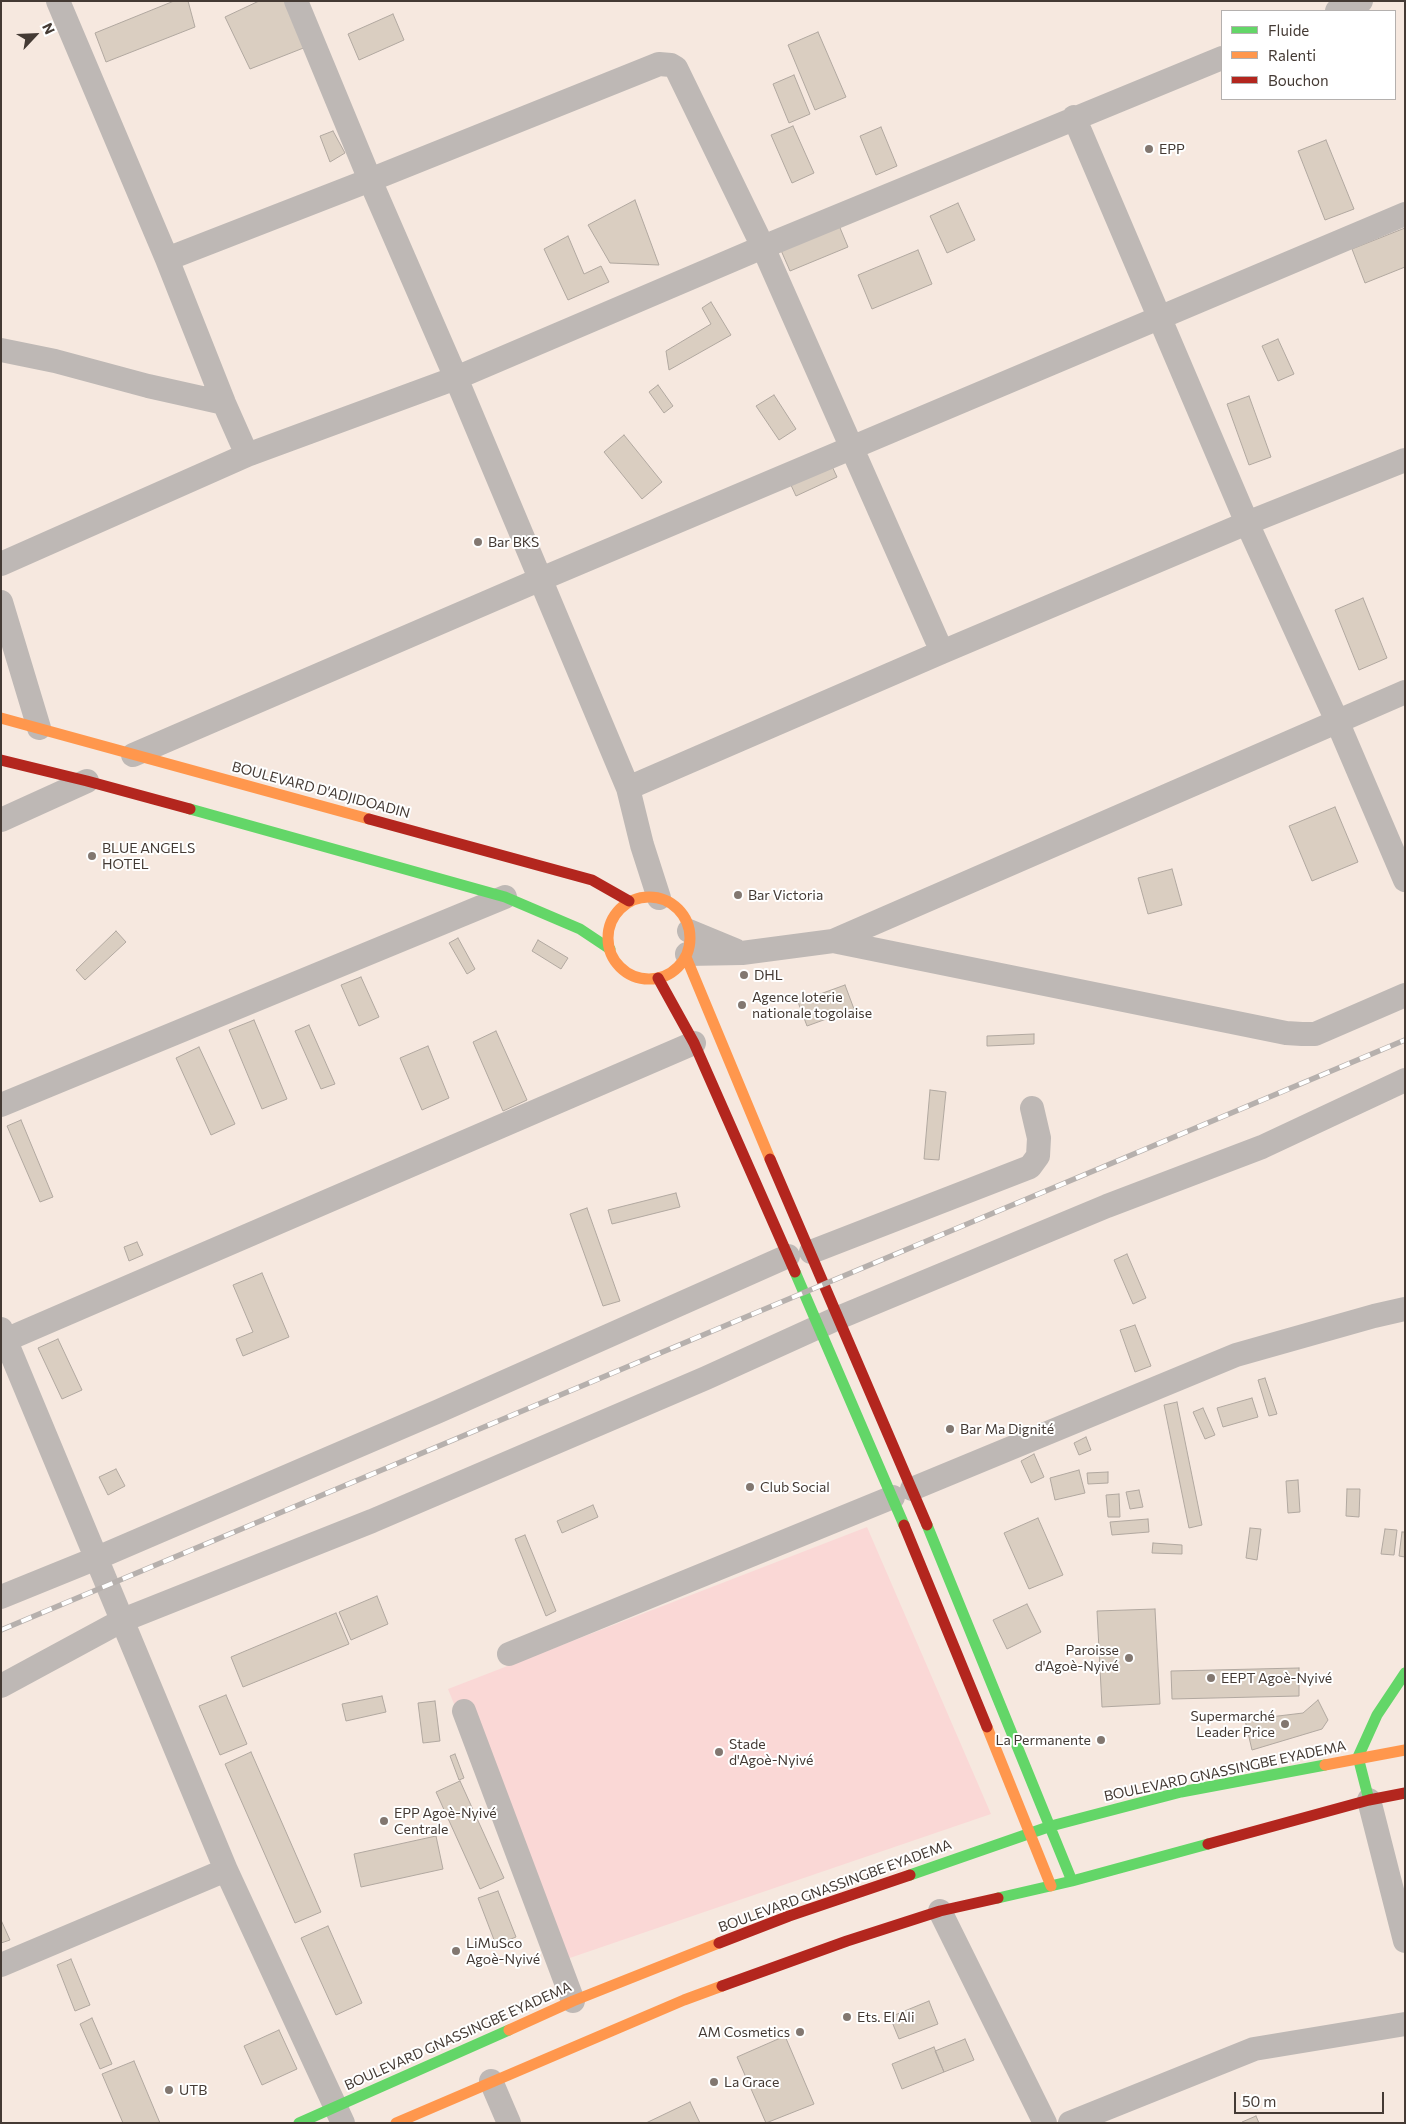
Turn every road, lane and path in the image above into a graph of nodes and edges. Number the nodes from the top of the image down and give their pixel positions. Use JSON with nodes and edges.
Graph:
{"nodes":[{"id":1,"x":58,"y":1,"type":"edge"},
{"id":2,"x":296,"y":1,"type":"edge"},
{"id":3,"x":1361,"y":1,"type":"edge"},
{"id":4,"x":1339,"y":10,"type":"edge"},
{"id":5,"x":1221,"y":58,"type":"edge"},
{"id":6,"x":1074,"y":118,"type":"junction"},
{"id":7,"x":370,"y":180,"type":"junction"},
{"id":8,"x":1405,"y":214,"type":"edge"},
{"id":9,"x":763,"y":247,"type":"junction"},
{"id":10,"x":167,"y":259,"type":"junction"},
{"id":11,"x":1159,"y":318,"type":"junction"},
{"id":12,"x":1,"y":350,"type":"edge"},
{"id":13,"x":456,"y":378,"type":"junction"},
{"id":14,"x":224,"y":404,"type":"junction"},
{"id":15,"x":852,"y":448,"type":"junction"},
{"id":16,"x":247,"y":455,"type":"junction"},
{"id":17,"x":1405,"y":460,"type":"edge"},
{"id":18,"x":1247,"y":523,"type":"junction"},
{"id":19,"x":1,"y":564,"type":"edge"},
{"id":20,"x":541,"y":579,"type":"junction"},
{"id":21,"x":1,"y":602,"type":"edge"},
{"id":22,"x":942,"y":652,"type":"junction"},
{"id":23,"x":1405,"y":692,"type":"edge"},
{"id":24,"x":1,"y":718,"type":"edge"},
{"id":25,"x":1337,"y":721,"type":"junction"},
{"id":26,"x":39,"y":728,"type":"junction"},
{"id":27,"x":133,"y":755,"type":"junction"},
{"id":28,"x":1,"y":760,"type":"edge"},
{"id":29,"x":86,"y":781,"type":"junction"},
{"id":30,"x":628,"y":788,"type":"junction"},
{"id":31,"x":1,"y":820,"type":"edge"},
{"id":32,"x":1405,"y":880,"type":"edge"},
{"id":33,"x":505,"y":897,"type":"junction"},
{"id":34,"x":643,"y":899,"type":"junction"},
{"id":35,"x":690,"y":931,"type":"junction"},
{"id":36,"x":833,"y":941,"type":"junction"},
{"id":37,"x":610,"y":949,"type":"junction"},
{"id":38,"x":742,"y":953,"type":"junction"},
{"id":39,"x":686,"y":956,"type":"junction"},
{"id":40,"x":658,"y":978,"type":"junction"},
{"id":41,"x":1405,"y":995,"type":"edge"},
{"id":42,"x":694,"y":1043,"type":"junction"},
{"id":43,"x":1405,"y":1080,"type":"edge"},
{"id":44,"x":1,"y":1105,"type":"edge"},
{"id":45,"x":1032,"y":1108,"type":"dead end"},
{"id":46,"x":800,"y":1254,"type":"junction"},
{"id":47,"x":1405,"y":1309,"type":"edge"},
{"id":48,"x":829,"y":1323,"type":"junction"},
{"id":49,"x":3,"y":1337,"type":"edge"},
{"id":50,"x":903,"y":1493,"type":"junction"},
{"id":51,"x":97,"y":1558,"type":"junction"},
{"id":52,"x":1,"y":1596,"type":"edge"},
{"id":53,"x":123,"y":1620,"type":"junction"},
{"id":54,"x":509,"y":1654,"type":"dead end"},
{"id":55,"x":1405,"y":1673,"type":"edge"},
{"id":56,"x":1,"y":1686,"type":"edge"},
{"id":57,"x":464,"y":1711,"type":"dead end"},
{"id":58,"x":1405,"y":1750,"type":"edge"},
{"id":59,"x":1358,"y":1757,"type":"junction"},
{"id":60,"x":1405,"y":1793,"type":"edge"},
{"id":61,"x":1369,"y":1800,"type":"junction"},
{"id":62,"x":1050,"y":1826,"type":"junction"},
{"id":63,"x":1029,"y":1833,"type":"junction"},
{"id":64,"x":226,"y":1870,"type":"junction"},
{"id":65,"x":1072,"y":1882,"type":"junction"},
{"id":66,"x":1051,"y":1886,"type":"junction"},
{"id":67,"x":940,"y":1911,"type":"junction"},
{"id":68,"x":1405,"y":1941,"type":"edge"},
{"id":69,"x":1,"y":1965,"type":"edge"},
{"id":70,"x":573,"y":2001,"type":"junction"},
{"id":71,"x":1405,"y":2024,"type":"edge"},
{"id":72,"x":491,"y":2081,"type":"junction"},
{"id":73,"x":339,"y":2115,"type":"edge"},
{"id":74,"x":299,"y":2123,"type":"edge"},
{"id":75,"x":396,"y":2123,"type":"edge"},
{"id":76,"x":509,"y":2123,"type":"edge"},
{"id":77,"x":1045,"y":2123,"type":"edge"},
{"id":78,"x":1070,"y":2123,"type":"edge"}],
"edges":[{"from":1,"to":10,"type":"street"},
{"from":2,"to":7,"type":"street"},
{"from":3,"to":4,"type":"street"},
{"from":5,"to":6,"type":"street"},
{"from":6,"to":9,"type":"street"},
{"from":6,"to":11,"type":"street"},
{"from":7,"to":9,"type":"street"},
{"from":7,"to":10,"type":"street"},
{"from":7,"to":13,"type":"street"},
{"from":8,"to":11,"type":"street"},
{"from":9,"to":13,"type":"street"},
{"from":9,"to":15,"type":"street"},
{"from":10,"to":14,"type":"street"},
{"from":11,"to":15,"type":"street"},
{"from":11,"to":18,"type":"street"},
{"from":12,"to":14,"type":"street"},
{"from":13,"to":16,"type":"street"},
{"from":13,"to":20,"type":"street"},
{"from":14,"to":16,"type":"street"},
{"from":15,"to":20,"type":"street"},
{"from":15,"to":22,"type":"street"},
{"from":16,"to":19,"type":"street"},
{"from":17,"to":18,"type":"street"},
{"from":18,"to":22,"type":"street"},
{"from":18,"to":25,"type":"street"},
{"from":20,"to":27,"type":"street"},
{"from":20,"to":30,"type":"street"},
{"from":21,"to":26,"type":"street"},
{"from":22,"to":30,"type":"street"},
{"from":23,"to":25,"type":"street"},
{"from":24,"to":26,"type":"main road","name":"BOULEVARD D'ADJIDOADIN"},
{"from":25,"to":32,"type":"street"},
{"from":25,"to":36,"type":"street"},
{"from":26,"to":27,"type":"main road","name":"BOULEVARD D'ADJIDOADIN"},
{"from":27,"to":34,"type":"main road","name":"BOULEVARD D'ADJIDOADIN"},
{"from":28,"to":29,"type":"main road"},
{"from":29,"to":31,"type":"street"},
{"from":29,"to":33,"type":"main road"},
{"from":30,"to":34,"type":"street"},
{"from":33,"to":37,"type":"main road"},
{"from":33,"to":44,"type":"street"},
{"from":34,"to":35,"type":"main road"},
{"from":34,"to":37,"type":"main road"},
{"from":35,"to":38,"type":"street"},
{"from":35,"to":39,"type":"main road"},
{"from":36,"to":38,"type":"street"},
{"from":36,"to":41,"type":"street"},
{"from":37,"to":40,"type":"main road"},
{"from":38,"to":39,"type":"street"},
{"from":39,"to":40,"type":"main road"},
{"from":39,"to":46,"type":"main road"},
{"from":40,"to":42,"type":"main road"},
{"from":42,"to":46,"type":"main road"},
{"from":42,"to":49,"type":"street"},
{"from":43,"to":48,"type":"street"},
{"from":45,"to":46,"type":"street"},
{"from":46,"to":48,"type":"main road"},
{"from":46,"to":48,"type":"main road"},
{"from":46,"to":51,"type":"street"},
{"from":47,"to":50,"type":"street"},
{"from":48,"to":50,"type":"main road"},
{"from":48,"to":50,"type":"main road"},
{"from":48,"to":53,"type":"street"},
{"from":49,"to":51,"type":"street"},
{"from":50,"to":54,"type":"street"},
{"from":50,"to":62,"type":"main road"},
{"from":50,"to":63,"type":"main road"},
{"from":51,"to":52,"type":"street"},
{"from":51,"to":53,"type":"street"},
{"from":53,"to":56,"type":"street"},
{"from":53,"to":64,"type":"street"},
{"from":55,"to":59,"type":"main road"},
{"from":57,"to":70,"type":"street"},
{"from":58,"to":59,"type":"main road","name":"BOULEVARD GNASSINGBE EYADEMA"},
{"from":59,"to":61,"type":"main road"},
{"from":59,"to":62,"type":"main road","name":"BOULEVARD GNASSINGBE EYADEMA"},
{"from":60,"to":61,"type":"main road"},
{"from":61,"to":65,"type":"main road"},
{"from":61,"to":68,"type":"street"},
{"from":62,"to":63,"type":"main road","name":"BOULEVARD GNASSINGBE EYADEMA"},
{"from":62,"to":65,"type":"main road"},
{"from":63,"to":66,"type":"main road"},
{"from":63,"to":70,"type":"main road","name":"BOULEVARD GNASSINGBE EYADEMA"},
{"from":64,"to":69,"type":"street"},
{"from":64,"to":73,"type":"street"},
{"from":65,"to":66,"type":"main road"},
{"from":66,"to":67,"type":"main road"},
{"from":67,"to":72,"type":"main road"},
{"from":67,"to":77,"type":"street"},
{"from":70,"to":73,"type":"main road","name":"BOULEVARD GNASSINGBE EYADEMA"},
{"from":71,"to":78,"type":"street"},
{"from":72,"to":75,"type":"main road"},
{"from":72,"to":76,"type":"street"},
{"from":73,"to":74,"type":"main road","name":"BOULEVARD GNASSINGBE EYADEMA"}]}
